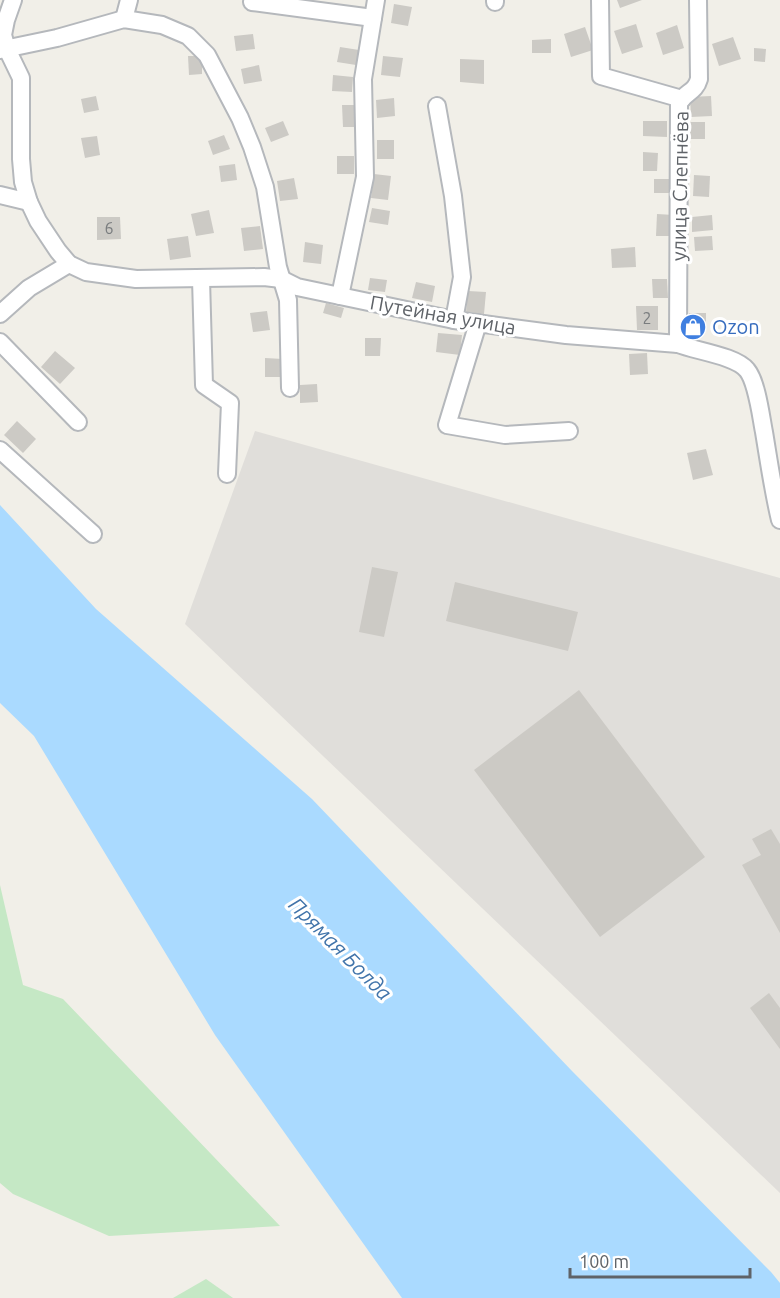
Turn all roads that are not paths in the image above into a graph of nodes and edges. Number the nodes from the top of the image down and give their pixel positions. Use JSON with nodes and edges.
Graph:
{"nodes":[{"id":1,"x":13,"y":0,"type":"edge"},
{"id":2,"x":129,"y":0,"type":"edge"},
{"id":3,"x":376,"y":0,"type":"edge"},
{"id":4,"x":600,"y":0,"type":"edge"},
{"id":5,"x":698,"y":0,"type":"edge"},
{"id":6,"x":252,"y":2,"type":"dead end"},
{"id":7,"x":374,"y":18,"type":"junction"},
{"id":8,"x":124,"y":19,"type":"junction"},
{"id":9,"x":3,"y":49,"type":"edge"},
{"id":10,"x":682,"y":99,"type":"junction"},
{"id":11,"x":436,"y":106,"type":"dead end"},
{"id":12,"x":0,"y":195,"type":"edge"},
{"id":13,"x":30,"y":202,"type":"junction"},
{"id":14,"x":69,"y":264,"type":"junction"},
{"id":15,"x":201,"y":279,"type":"junction"},
{"id":16,"x":281,"y":279,"type":"junction"},
{"id":17,"x":340,"y":296,"type":"junction"},
{"id":18,"x":0,"y":314,"type":"edge"},
{"id":19,"x":454,"y":320,"type":"junction"},
{"id":20,"x":478,"y":323,"type":"junction"},
{"id":21,"x":0,"y":342,"type":"edge"},
{"id":22,"x":678,"y":344,"type":"junction"},
{"id":23,"x":290,"y":388,"type":"dead end"},
{"id":24,"x":78,"y":422,"type":"dead end"},
{"id":25,"x":569,"y":431,"type":"dead end"},
{"id":26,"x":0,"y":450,"type":"edge"},
{"id":27,"x":227,"y":474,"type":"dead end"},
{"id":28,"x":780,"y":520,"type":"edge"},
{"id":29,"x":93,"y":534,"type":"dead end"}],
"edges":[{"from":1,"to":9,"type":"street"},
{"from":2,"to":8,"type":"street"},
{"from":3,"to":7,"type":"street"},
{"from":4,"to":10,"type":"street"},
{"from":5,"to":10,"type":"street","name":"улица Слепнёва"},
{"from":6,"to":7,"type":"street"},
{"from":7,"to":17,"type":"street"},
{"from":8,"to":9,"type":"street"},
{"from":8,"to":16,"type":"street"},
{"from":9,"to":13,"type":"street"},
{"from":10,"to":22,"type":"street","name":"улица Слепнёва"},
{"from":11,"to":19,"type":"street"},
{"from":12,"to":13,"type":"street"},
{"from":13,"to":14,"type":"street"},
{"from":14,"to":15,"type":"street","name":"Путейная улица"},
{"from":14,"to":18,"type":"street"},
{"from":15,"to":16,"type":"street","name":"Путейная улица"},
{"from":15,"to":27,"type":"street"},
{"from":16,"to":17,"type":"street","name":"Путейная улица"},
{"from":16,"to":23,"type":"street"},
{"from":17,"to":19,"type":"street","name":"Путейная улица"},
{"from":19,"to":20,"type":"street","name":"Путейная улица"},
{"from":20,"to":22,"type":"street","name":"Путейная улица"},
{"from":20,"to":25,"type":"street"},
{"from":21,"to":24,"type":"street"},
{"from":22,"to":28,"type":"street","name":"Путейная улица"},
{"from":26,"to":29,"type":"street"}]}
